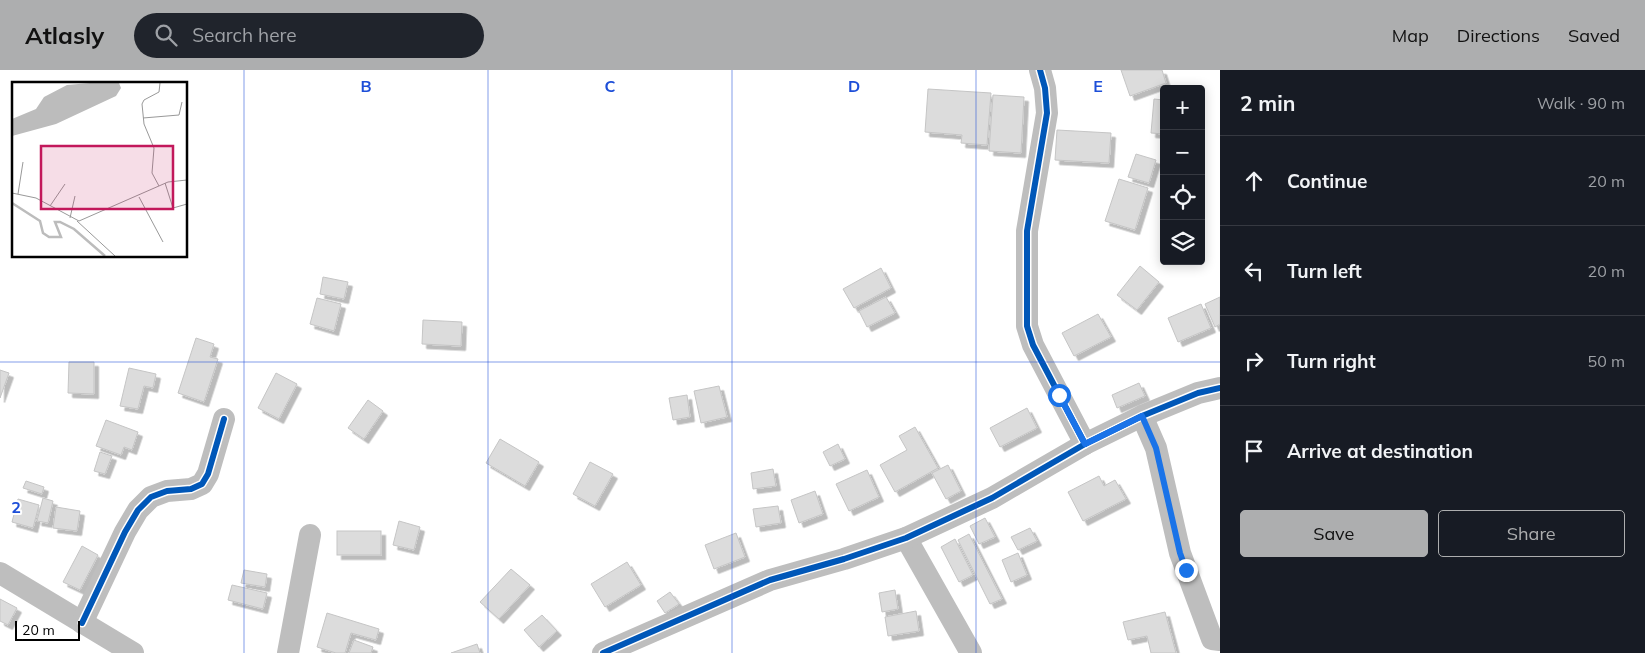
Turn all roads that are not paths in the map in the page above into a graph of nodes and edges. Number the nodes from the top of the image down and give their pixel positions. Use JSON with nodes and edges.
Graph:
{"nodes":[{"id":1,"x":1040,"y":70,"type":"edge"},
{"id":2,"x":1220,"y":388,"type":"edge"},
{"id":3,"x":1142,"y":416,"type":"junction"},
{"id":4,"x":224,"y":419,"type":"dead end"},
{"id":5,"x":1085,"y":444,"type":"junction"},
{"id":6,"x":310,"y":535,"type":"dead end"},
{"id":7,"x":906,"y":538,"type":"junction"},
{"id":8,"x":0,"y":573,"type":"edge"},
{"id":9,"x":82,"y":623,"type":"junction"},
{"id":10,"x":1220,"y":640,"type":"edge"},
{"id":11,"x":133,"y":653,"type":"edge"},
{"id":12,"x":288,"y":653,"type":"edge"},
{"id":13,"x":603,"y":653,"type":"edge"},
{"id":14,"x":971,"y":653,"type":"edge"}],
"edges":[{"from":1,"to":5,"type":"street"},
{"from":2,"to":3,"type":"street"},
{"from":3,"to":5,"type":"street"},
{"from":3,"to":10,"type":"street"},
{"from":4,"to":9,"type":"street"},
{"from":5,"to":7,"type":"street"},
{"from":6,"to":12,"type":"street"},
{"from":7,"to":13,"type":"street"},
{"from":7,"to":14,"type":"street"},
{"from":8,"to":9,"type":"street"},
{"from":9,"to":11,"type":"street"}]}
